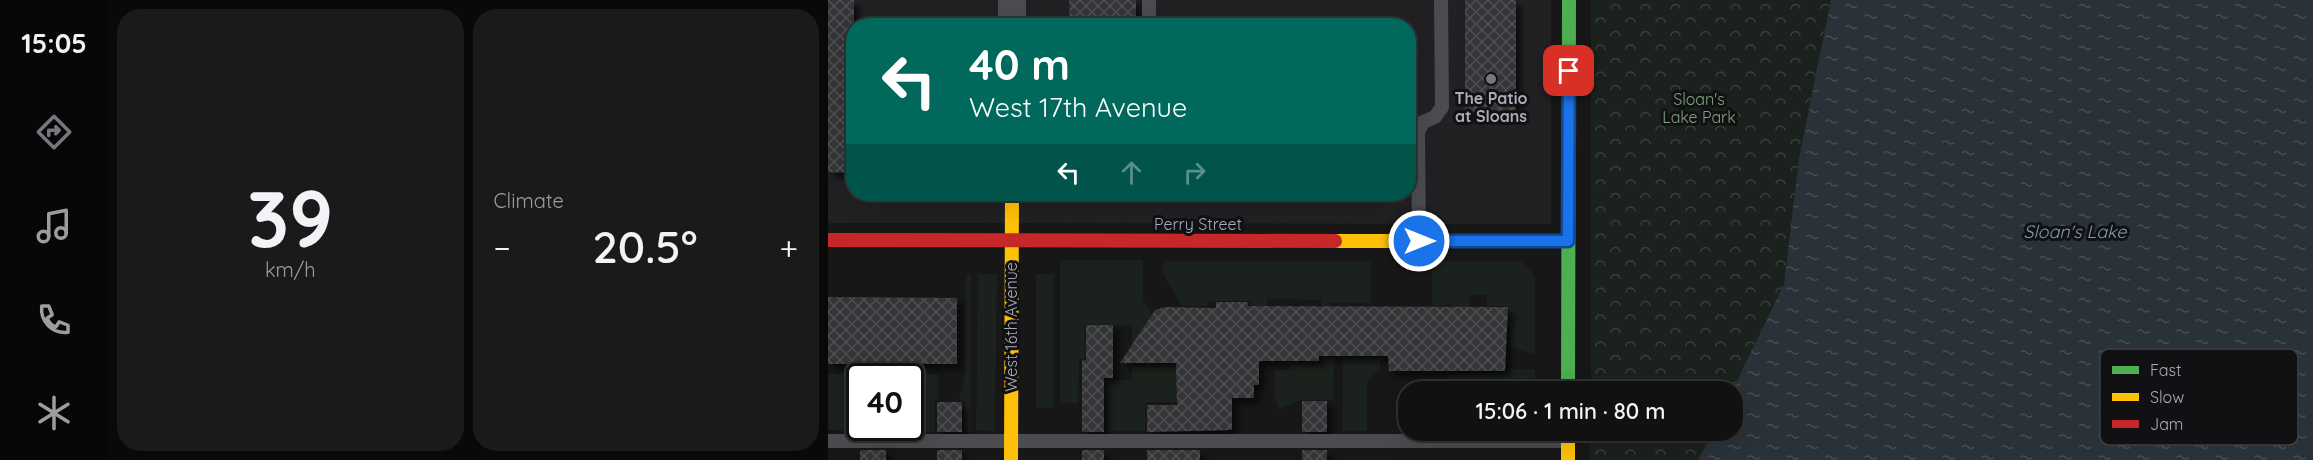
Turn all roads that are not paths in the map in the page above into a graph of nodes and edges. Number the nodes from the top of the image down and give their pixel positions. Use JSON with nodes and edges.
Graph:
{"nodes":[{"id":1,"x":1012,"y":0,"type":"edge"},
{"id":2,"x":1149,"y":0,"type":"edge"},
{"id":3,"x":1441,"y":0,"type":"edge"},
{"id":4,"x":1569,"y":0,"type":"edge"},
{"id":5,"x":1012,"y":18,"type":"edge"},
{"id":6,"x":1149,"y":18,"type":"edge"},
{"id":7,"x":1012,"y":201,"type":"edge"},
{"id":8,"x":828,"y":240,"type":"edge"},
{"id":9,"x":1011,"y":240,"type":"junction"},
{"id":10,"x":1419,"y":241,"type":"junction"},
{"id":11,"x":1568,"y":241,"type":"junction"},
{"id":12,"x":1568,"y":381,"type":"edge"},
{"id":13,"x":1398,"y":437,"type":"edge"},
{"id":14,"x":1011,"y":440,"type":"junction"},
{"id":15,"x":828,"y":441,"type":"edge"},
{"id":16,"x":1568,"y":441,"type":"edge"},
{"id":17,"x":1011,"y":460,"type":"edge"},
{"id":18,"x":1568,"y":460,"type":"edge"}],
"edges":[{"from":1,"to":5,"type":"street"},
{"from":2,"to":6,"type":"lane"},
{"from":3,"to":10,"type":"lane"},
{"from":4,"to":11,"type":"street"},
{"from":7,"to":9,"type":"street","name":"West 16th Avenue"},
{"from":8,"to":9,"type":"street","name":"Perry Street"},
{"from":9,"to":10,"type":"street","name":"Perry Street"},
{"from":9,"to":14,"type":"street","name":"West 16th Avenue"},
{"from":10,"to":11,"type":"street","name":"Perry Street"},
{"from":11,"to":12,"type":"street"},
{"from":13,"to":14,"type":"lane"},
{"from":14,"to":15,"type":"lane"},
{"from":14,"to":17,"type":"street","name":"West 16th Avenue"},
{"from":16,"to":18,"type":"street"}]}
